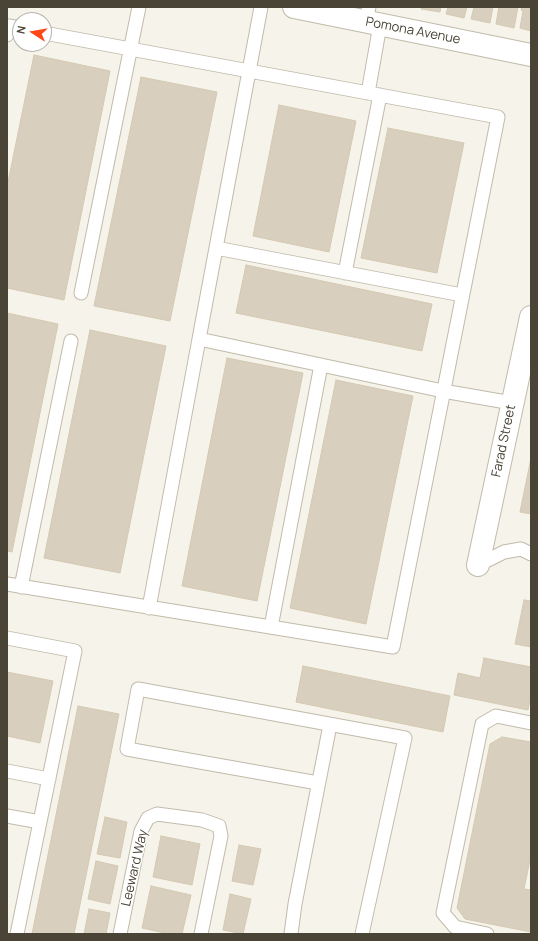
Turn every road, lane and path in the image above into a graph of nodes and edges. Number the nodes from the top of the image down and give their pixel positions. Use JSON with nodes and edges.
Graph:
{"nodes":[{"id":1,"x":139,"y":7,"type":"edge"},
{"id":2,"x":261,"y":7,"type":"edge"},
{"id":3,"x":294,"y":7,"type":"edge"},
{"id":4,"x":372,"y":18,"type":"edge"},
{"id":5,"x":12,"y":27,"type":"edge"},
{"id":6,"x":7,"y":34,"type":"edge"},
{"id":7,"x":52,"y":34,"type":"edge"},
{"id":8,"x":130,"y":49,"type":"junction"},
{"id":9,"x":531,"y":55,"type":"edge"},
{"id":10,"x":249,"y":71,"type":"junction"},
{"id":11,"x":374,"y":94,"type":"junction"},
{"id":12,"x":216,"y":248,"type":"junction"},
{"id":13,"x":345,"y":272,"type":"junction"},
{"id":14,"x":81,"y":293,"type":"dead end"},
{"id":15,"x":462,"y":295,"type":"junction"},
{"id":16,"x":531,"y":317,"type":"edge"},
{"id":17,"x":199,"y":339,"type":"junction"},
{"id":18,"x":71,"y":341,"type":"dead end"},
{"id":19,"x":321,"y":365,"type":"junction"},
{"id":20,"x":443,"y":391,"type":"junction"},
{"id":21,"x":512,"y":403,"type":"junction"},
{"id":22,"x":531,"y":554,"type":"edge"},
{"id":23,"x":478,"y":565,"type":"joint"},
{"id":24,"x":7,"y":584,"type":"edge"},
{"id":25,"x":21,"y":587,"type":"junction"},
{"id":26,"x":149,"y":608,"type":"junction"},
{"id":27,"x":271,"y":628,"type":"junction"},
{"id":28,"x":7,"y":638,"type":"edge"},
{"id":29,"x":531,"y":723,"type":"edge"},
{"id":30,"x":330,"y":725,"type":"junction"},
{"id":31,"x":7,"y":771,"type":"edge"},
{"id":32,"x":49,"y":779,"type":"junction"},
{"id":33,"x":318,"y":783,"type":"junction"},
{"id":34,"x":7,"y":816,"type":"edge"},
{"id":35,"x":40,"y":822,"type":"junction"},
{"id":36,"x":14,"y":933,"type":"edge"},
{"id":37,"x":120,"y":934,"type":"edge"},
{"id":38,"x":201,"y":934,"type":"edge"},
{"id":39,"x":291,"y":934,"type":"edge"},
{"id":40,"x":362,"y":934,"type":"edge"},
{"id":41,"x":487,"y":934,"type":"edge"}],
"edges":[{"from":1,"to":8,"type":"lane"},
{"from":2,"to":10,"type":"lane"},
{"from":3,"to":4,"type":"street","name":"Pomona Avenue"},
{"from":4,"to":9,"type":"street","name":"Pomona Avenue"},
{"from":4,"to":11,"type":"lane"},
{"from":5,"to":6,"type":"lane"},
{"from":7,"to":8,"type":"lane"},
{"from":8,"to":10,"type":"lane"},
{"from":8,"to":14,"type":"lane"},
{"from":10,"to":11,"type":"lane"},
{"from":10,"to":12,"type":"lane"},
{"from":11,"to":13,"type":"lane"},
{"from":11,"to":15,"type":"lane"},
{"from":12,"to":13,"type":"lane"},
{"from":12,"to":17,"type":"lane"},
{"from":13,"to":15,"type":"lane"},
{"from":15,"to":20,"type":"lane"},
{"from":16,"to":21,"type":"street","name":"Farad Street"},
{"from":17,"to":19,"type":"lane"},
{"from":17,"to":26,"type":"lane"},
{"from":18,"to":25,"type":"lane"},
{"from":19,"to":20,"type":"lane"},
{"from":19,"to":27,"type":"lane"},
{"from":20,"to":21,"type":"lane"},
{"from":20,"to":27,"type":"lane"},
{"from":21,"to":23,"type":"street","name":"Farad Street"},
{"from":22,"to":23,"type":"lane"},
{"from":24,"to":25,"type":"lane"},
{"from":25,"to":26,"type":"lane"},
{"from":26,"to":27,"type":"lane"},
{"from":28,"to":32,"type":"lane"},
{"from":29,"to":41,"type":"lane"},
{"from":30,"to":33,"type":"lane"},
{"from":30,"to":33,"type":"lane"},
{"from":30,"to":40,"type":"lane"},
{"from":31,"to":32,"type":"lane"},
{"from":32,"to":35,"type":"lane"},
{"from":33,"to":39,"type":"lane"},
{"from":34,"to":35,"type":"lane"},
{"from":35,"to":36,"type":"lane"},
{"from":37,"to":38,"type":"lane","name":"Leeward Way"}]}
